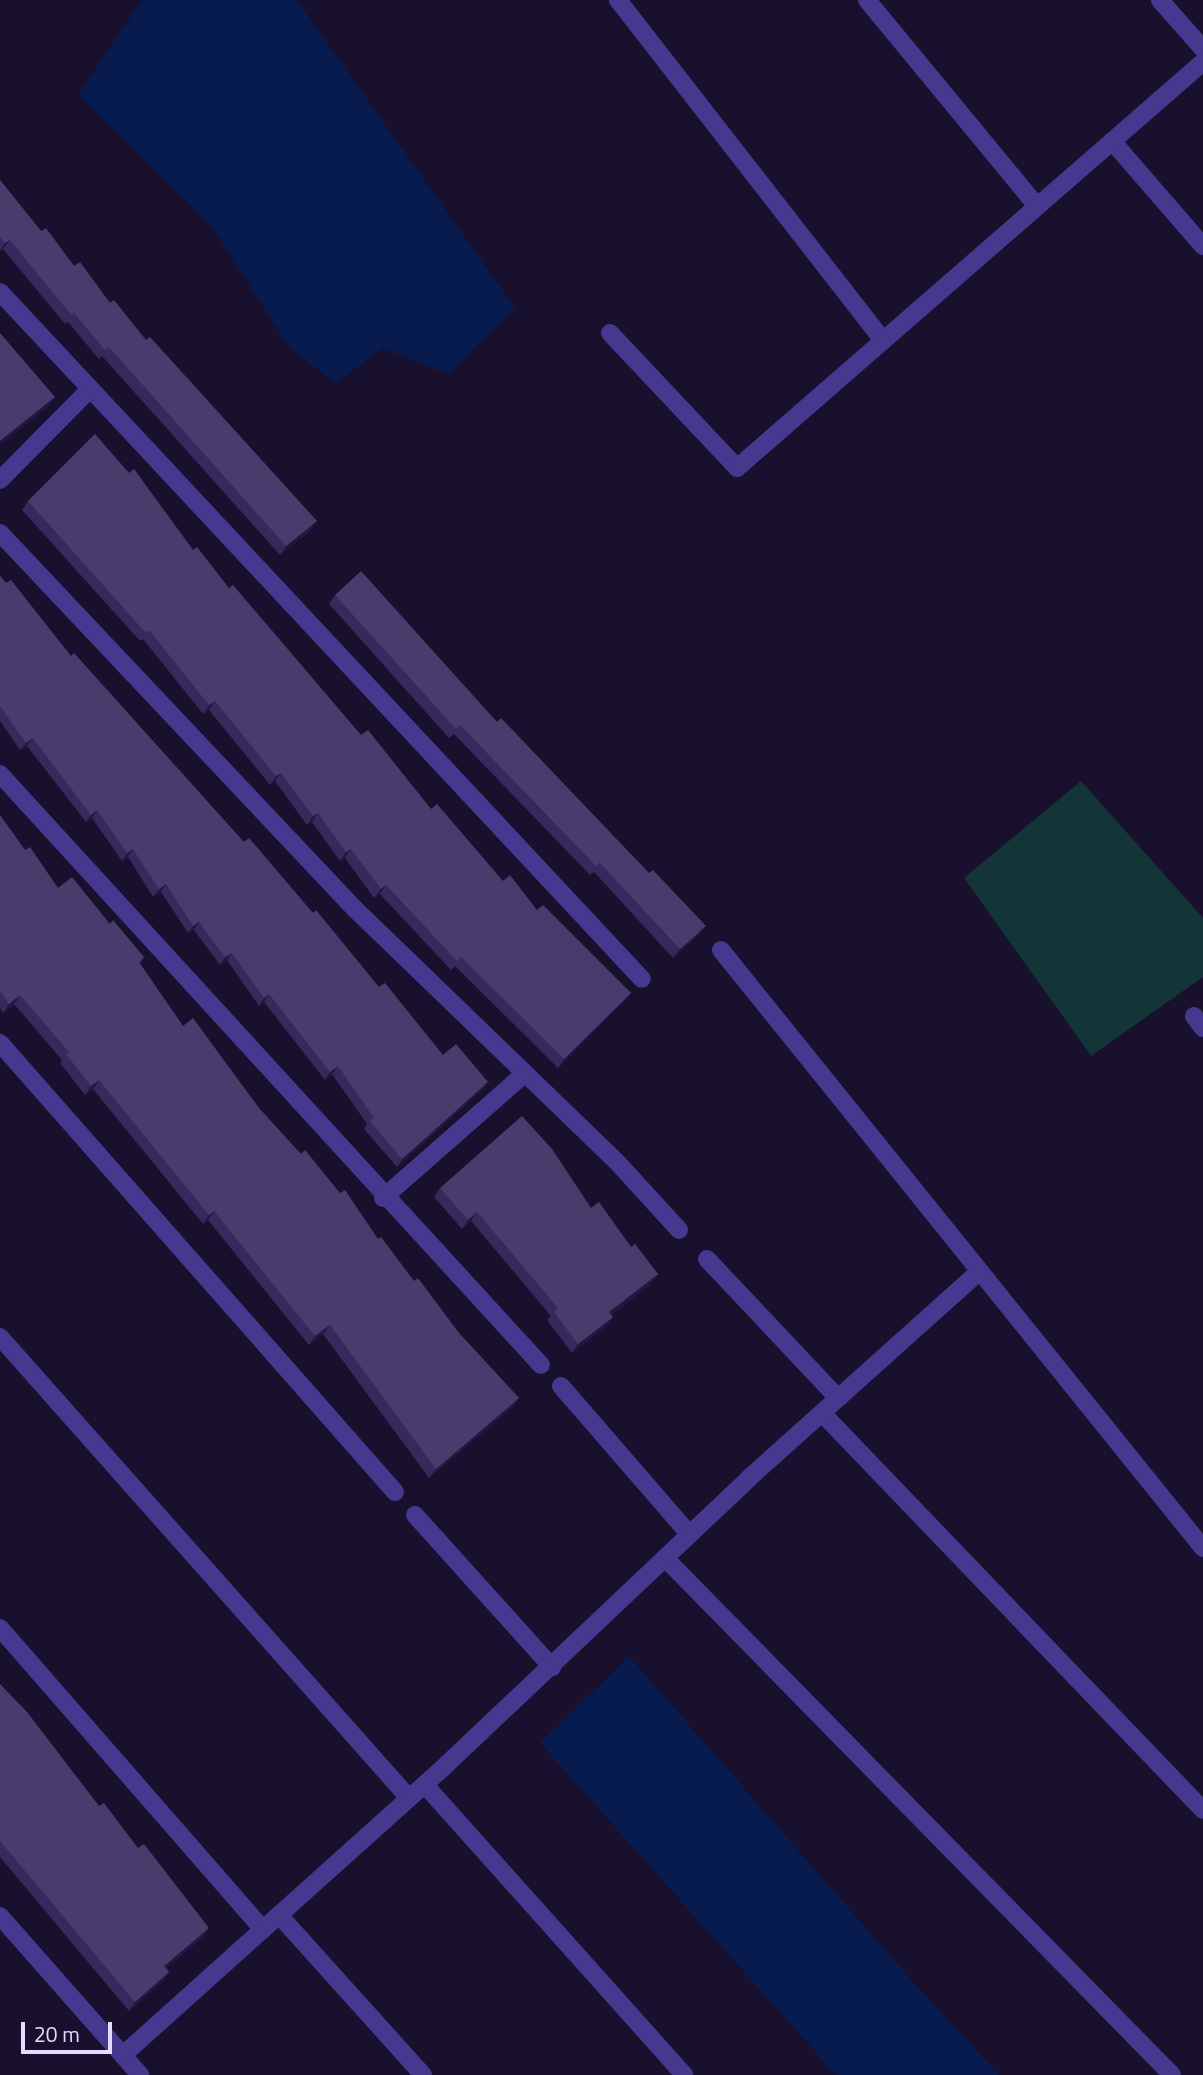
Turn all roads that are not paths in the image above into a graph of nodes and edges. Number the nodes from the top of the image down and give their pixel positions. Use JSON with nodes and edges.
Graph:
{"nodes":[{"id":1,"x":618,"y":0,"type":"edge"},
{"id":2,"x":867,"y":0,"type":"edge"},
{"id":3,"x":1160,"y":0,"type":"edge"},
{"id":4,"x":1203,"y":49,"type":"edge"},
{"id":5,"x":1203,"y":62,"type":"edge"},
{"id":6,"x":1112,"y":141,"type":"junction"},
{"id":7,"x":1037,"y":206,"type":"junction"},
{"id":8,"x":1203,"y":246,"type":"edge"},
{"id":9,"x":0,"y":292,"type":"edge"},
{"id":10,"x":610,"y":333,"type":"dead end"},
{"id":11,"x":883,"y":341,"type":"junction"},
{"id":12,"x":89,"y":390,"type":"junction"},
{"id":13,"x":0,"y":480,"type":"edge"},
{"id":14,"x":0,"y":533,"type":"edge"},
{"id":15,"x":0,"y":774,"type":"edge"},
{"id":16,"x":721,"y":950,"type":"dead end"},
{"id":17,"x":642,"y":979,"type":"dead end"},
{"id":18,"x":0,"y":1043,"type":"edge"},
{"id":19,"x":523,"y":1075,"type":"junction"},
{"id":20,"x":383,"y":1198,"type":"junction"},
{"id":21,"x":679,"y":1230,"type":"dead end"},
{"id":22,"x":707,"y":1259,"type":"dead end"},
{"id":23,"x":979,"y":1272,"type":"junction"},
{"id":24,"x":0,"y":1338,"type":"edge"},
{"id":25,"x":541,"y":1365,"type":"dead end"},
{"id":26,"x":561,"y":1386,"type":"dead end"},
{"id":27,"x":838,"y":1398,"type":"junction"},
{"id":28,"x":822,"y":1413,"type":"junction"},
{"id":29,"x":395,"y":1492,"type":"dead end"},
{"id":30,"x":415,"y":1514,"type":"dead end"},
{"id":31,"x":689,"y":1534,"type":"junction"},
{"id":32,"x":1203,"y":1548,"type":"edge"},
{"id":33,"x":665,"y":1558,"type":"junction"},
{"id":34,"x":0,"y":1629,"type":"edge"},
{"id":35,"x":552,"y":1667,"type":"junction"},
{"id":36,"x":425,"y":1785,"type":"junction"},
{"id":37,"x":409,"y":1798,"type":"junction"},
{"id":38,"x":1203,"y":1810,"type":"edge"},
{"id":39,"x":279,"y":1915,"type":"junction"},
{"id":40,"x":0,"y":1916,"type":"edge"},
{"id":41,"x":263,"y":1929,"type":"junction"},
{"id":42,"x":123,"y":2055,"type":"junction"},
{"id":43,"x":140,"y":2075,"type":"edge"},
{"id":44,"x":423,"y":2075,"type":"edge"},
{"id":45,"x":684,"y":2075,"type":"edge"},
{"id":46,"x":1172,"y":2075,"type":"edge"}],
"edges":[{"from":1,"to":11,"type":"street"},
{"from":2,"to":7,"type":"street"},
{"from":3,"to":4,"type":"street"},
{"from":5,"to":6,"type":"street"},
{"from":6,"to":7,"type":"street"},
{"from":6,"to":8,"type":"street"},
{"from":7,"to":11,"type":"street"},
{"from":9,"to":12,"type":"street"},
{"from":10,"to":11,"type":"street"},
{"from":12,"to":13,"type":"street"},
{"from":12,"to":17,"type":"street"},
{"from":14,"to":19,"type":"street"},
{"from":15,"to":20,"type":"street"},
{"from":16,"to":23,"type":"street"},
{"from":18,"to":29,"type":"street"},
{"from":19,"to":20,"type":"street"},
{"from":19,"to":21,"type":"street"},
{"from":20,"to":25,"type":"street"},
{"from":22,"to":27,"type":"street"},
{"from":23,"to":27,"type":"street"},
{"from":23,"to":32,"type":"street"},
{"from":24,"to":37,"type":"street"},
{"from":26,"to":31,"type":"street"},
{"from":27,"to":28,"type":"street"},
{"from":28,"to":31,"type":"street"},
{"from":28,"to":38,"type":"street"},
{"from":30,"to":35,"type":"street"},
{"from":31,"to":33,"type":"street"},
{"from":33,"to":35,"type":"street"},
{"from":33,"to":46,"type":"street"},
{"from":34,"to":41,"type":"street"},
{"from":35,"to":36,"type":"street"},
{"from":36,"to":37,"type":"street"},
{"from":36,"to":45,"type":"street"},
{"from":37,"to":39,"type":"street"},
{"from":39,"to":41,"type":"street"},
{"from":39,"to":44,"type":"street"},
{"from":40,"to":42,"type":"street"},
{"from":41,"to":42,"type":"street"},
{"from":42,"to":43,"type":"street"}]}
